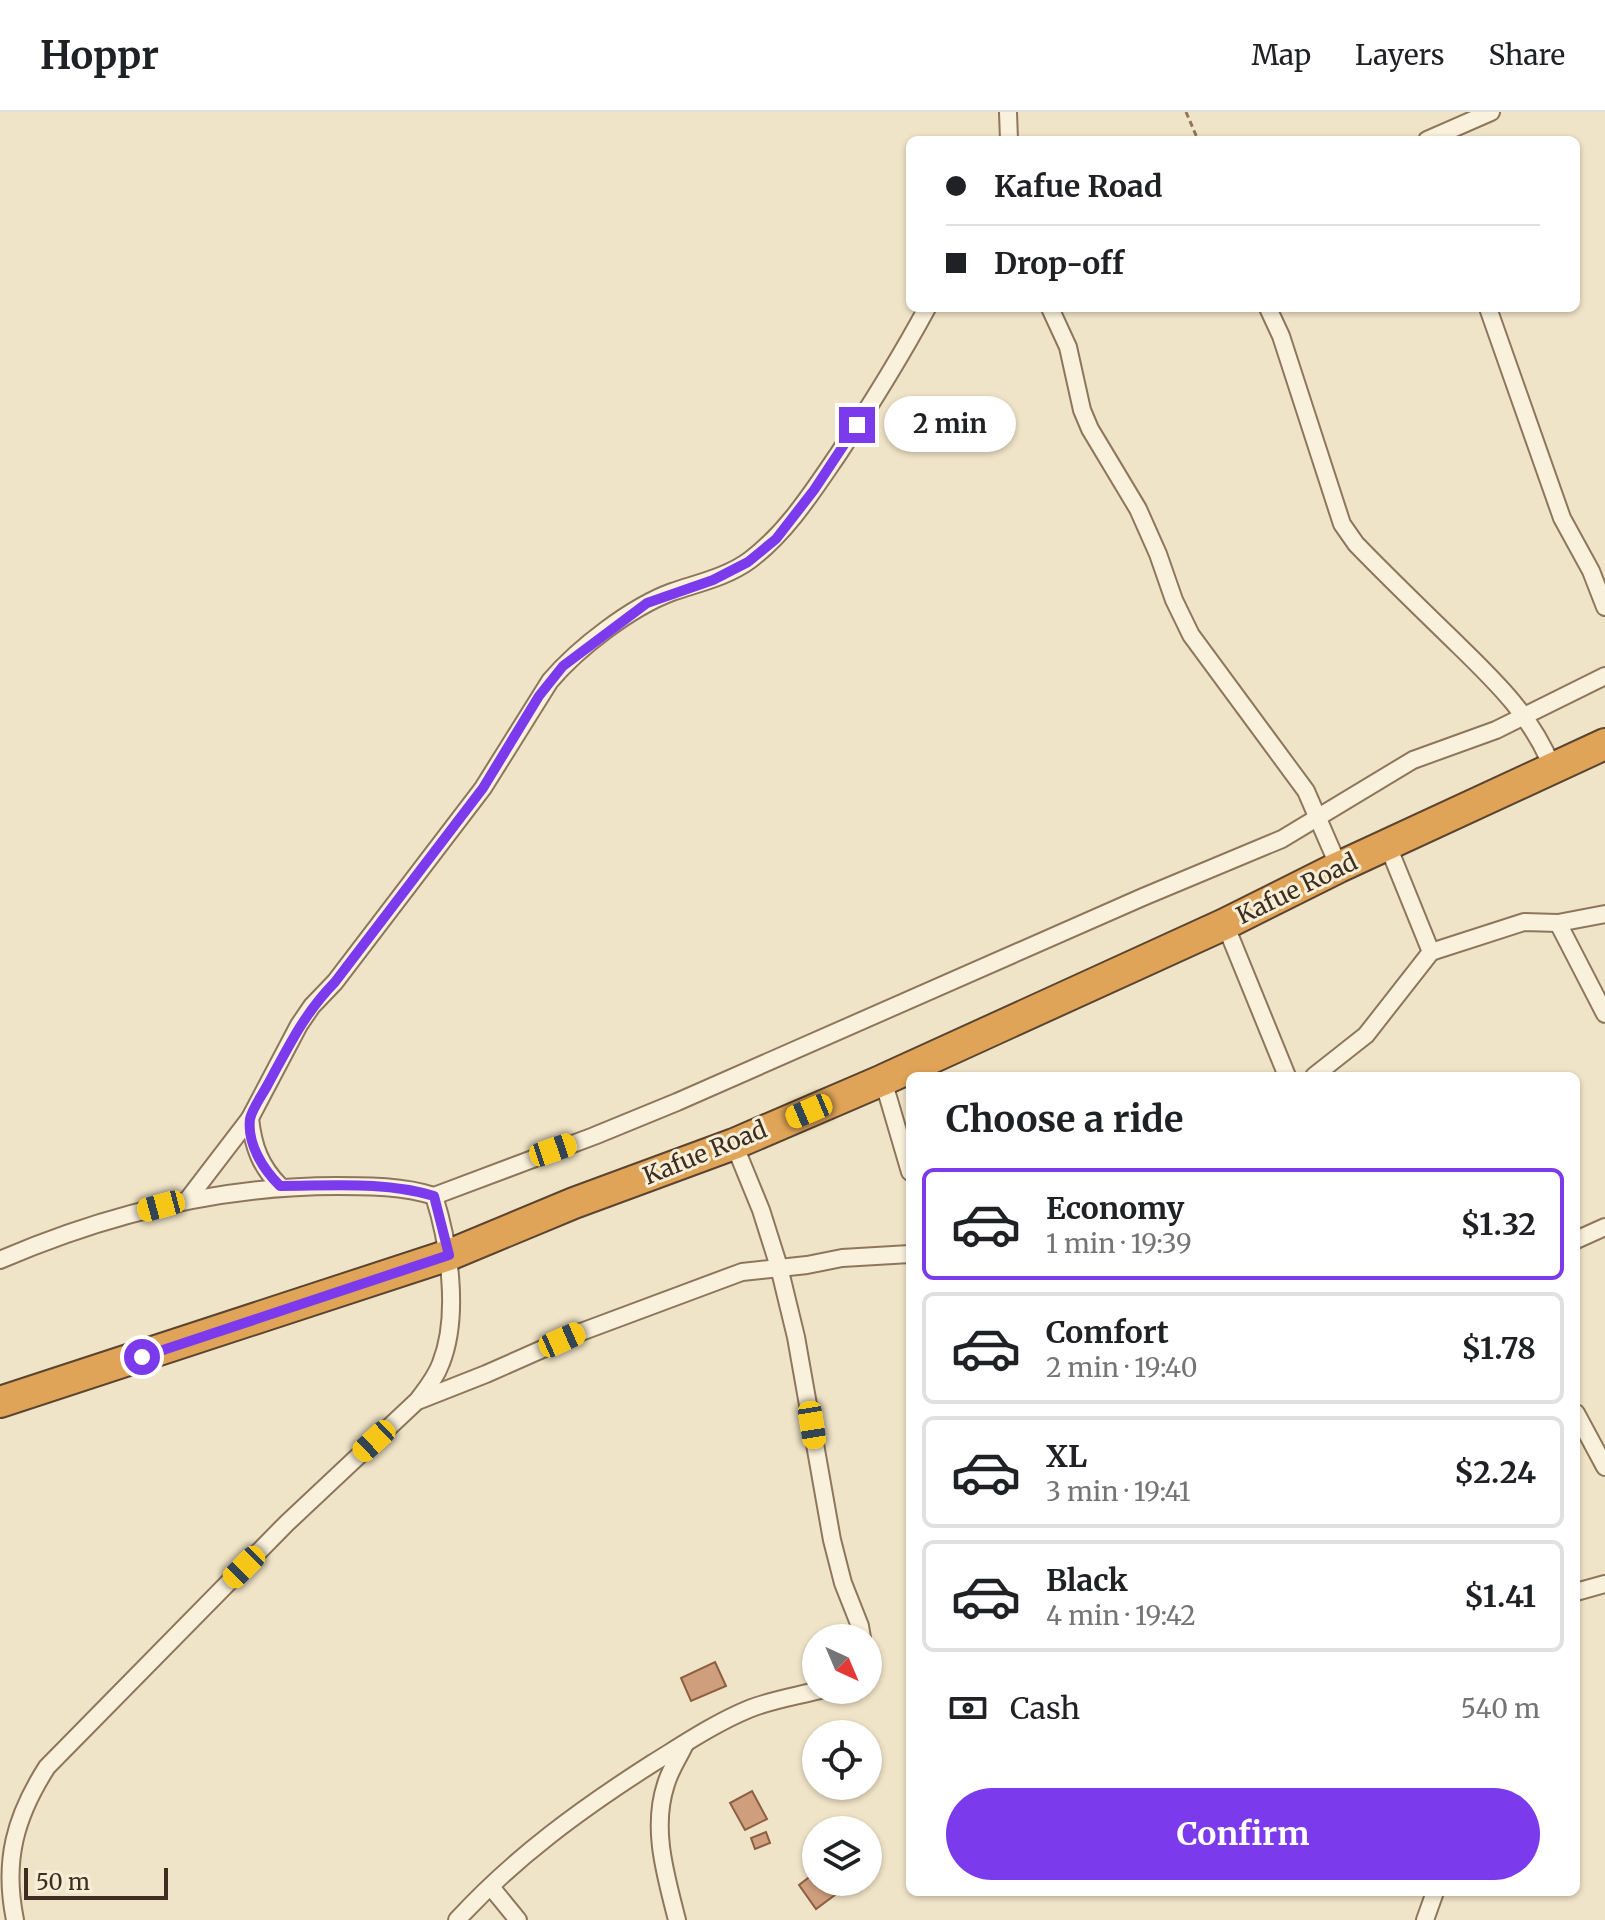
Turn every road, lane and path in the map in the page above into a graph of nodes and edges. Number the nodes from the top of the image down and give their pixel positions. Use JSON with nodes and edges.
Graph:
{"nodes":[{"id":1,"x":1008,"y":112,"type":"edge"},
{"id":2,"x":1186,"y":112,"type":"edge"},
{"id":3,"x":1491,"y":112,"type":"edge"},
{"id":4,"x":1009,"y":136,"type":"edge"},
{"id":5,"x":1196,"y":136,"type":"edge"},
{"id":6,"x":1436,"y":136,"type":"edge"},
{"id":7,"x":925,"y":312,"type":"edge"},
{"id":8,"x":1052,"y":312,"type":"edge"},
{"id":9,"x":1270,"y":312,"type":"edge"},
{"id":10,"x":1489,"y":312,"type":"edge"},
{"id":11,"x":1605,"y":607,"type":"edge"},
{"id":12,"x":1605,"y":676,"type":"edge"},
{"id":13,"x":1525,"y":716,"type":"junction"},
{"id":14,"x":1604,"y":749,"type":"edge"},
{"id":15,"x":1553,"y":769,"type":"junction"},
{"id":16,"x":1318,"y":818,"type":"junction"},
{"id":17,"x":1388,"y":846,"type":"junction"},
{"id":18,"x":1339,"y":867,"type":"junction"},
{"id":19,"x":1605,"y":914,"type":"edge"},
{"id":20,"x":1558,"y":923,"type":"junction"},
{"id":21,"x":1225,"y":924,"type":"junction"},
{"id":22,"x":1431,"y":952,"type":"junction"},
{"id":23,"x":1605,"y":1014,"type":"edge"},
{"id":24,"x":1285,"y":1072,"type":"edge"},
{"id":25,"x":1319,"y":1072,"type":"edge"},
{"id":26,"x":883,"y":1080,"type":"junction"},
{"id":27,"x":250,"y":1118,"type":"junction"},
{"id":28,"x":734,"y":1144,"type":"junction"},
{"id":29,"x":906,"y":1158,"type":"edge"},
{"id":30,"x":280,"y":1186,"type":"junction"},
{"id":31,"x":434,"y":1196,"type":"junction"},
{"id":32,"x":188,"y":1199,"type":"junction"},
{"id":33,"x":1605,"y":1227,"type":"edge"},
{"id":34,"x":1580,"y":1238,"type":"edge"},
{"id":35,"x":906,"y":1254,"type":"edge"},
{"id":36,"x":449,"y":1255,"type":"junction"},
{"id":37,"x":0,"y":1260,"type":"edge"},
{"id":38,"x":779,"y":1267,"type":"junction"},
{"id":39,"x":418,"y":1400,"type":"junction"},
{"id":40,"x":0,"y":1402,"type":"edge"},
{"id":41,"x":1580,"y":1420,"type":"edge"},
{"id":42,"x":1605,"y":1467,"type":"edge"},
{"id":43,"x":1605,"y":1584,"type":"edge"},
{"id":44,"x":1580,"y":1591,"type":"edge"},
{"id":45,"x":859,"y":1624,"type":"edge"},
{"id":46,"x":802,"y":1695,"type":"edge"},
{"id":47,"x":686,"y":1742,"type":"junction"},
{"id":48,"x":491,"y":1887,"type":"junction"},
{"id":49,"x":1434,"y":1896,"type":"edge"},
{"id":50,"x":15,"y":1920,"type":"edge"},
{"id":51,"x":457,"y":1920,"type":"edge"},
{"id":52,"x":518,"y":1920,"type":"edge"},
{"id":53,"x":677,"y":1920,"type":"edge"},
{"id":54,"x":1425,"y":1920,"type":"edge"}],
"edges":[{"from":1,"to":4,"type":"street"},
{"from":2,"to":5,"type":"path"},
{"from":3,"to":6,"type":"street"},
{"from":7,"to":27,"type":"street"},
{"from":8,"to":16,"type":"street"},
{"from":9,"to":13,"type":"street"},
{"from":10,"to":11,"type":"street"},
{"from":12,"to":13,"type":"street"},
{"from":13,"to":15,"type":"street"},
{"from":13,"to":16,"type":"street"},
{"from":14,"to":15,"type":"highway","name":"Kafue Road"},
{"from":15,"to":17,"type":"highway","name":"Kafue Road"},
{"from":16,"to":18,"type":"street"},
{"from":16,"to":31,"type":"street"},
{"from":17,"to":18,"type":"highway","name":"Kafue Road"},
{"from":17,"to":22,"type":"street"},
{"from":18,"to":21,"type":"highway","name":"Kafue Road"},
{"from":19,"to":20,"type":"street"},
{"from":20,"to":22,"type":"street"},
{"from":20,"to":23,"type":"street"},
{"from":21,"to":24,"type":"street"},
{"from":21,"to":26,"type":"highway","name":"Kafue Road"},
{"from":22,"to":25,"type":"street"},
{"from":26,"to":28,"type":"highway","name":"Kafue Road"},
{"from":26,"to":29,"type":"street"},
{"from":27,"to":30,"type":"street"},
{"from":27,"to":32,"type":"street"},
{"from":28,"to":36,"type":"highway","name":"Kafue Road"},
{"from":28,"to":38,"type":"street"},
{"from":30,"to":31,"type":"street"},
{"from":30,"to":32,"type":"street"},
{"from":31,"to":36,"type":"street"},
{"from":32,"to":37,"type":"street"},
{"from":33,"to":34,"type":"street"},
{"from":35,"to":38,"type":"street"},
{"from":36,"to":39,"type":"street"},
{"from":36,"to":40,"type":"highway","name":"Kafue Road"},
{"from":38,"to":39,"type":"street"},
{"from":38,"to":45,"type":"street"},
{"from":39,"to":50,"type":"street"},
{"from":41,"to":42,"type":"street"},
{"from":43,"to":44,"type":"street"},
{"from":46,"to":47,"type":"street"},
{"from":47,"to":48,"type":"street"},
{"from":47,"to":53,"type":"street"},
{"from":48,"to":51,"type":"street"},
{"from":48,"to":52,"type":"street"},
{"from":49,"to":54,"type":"street"}]}
